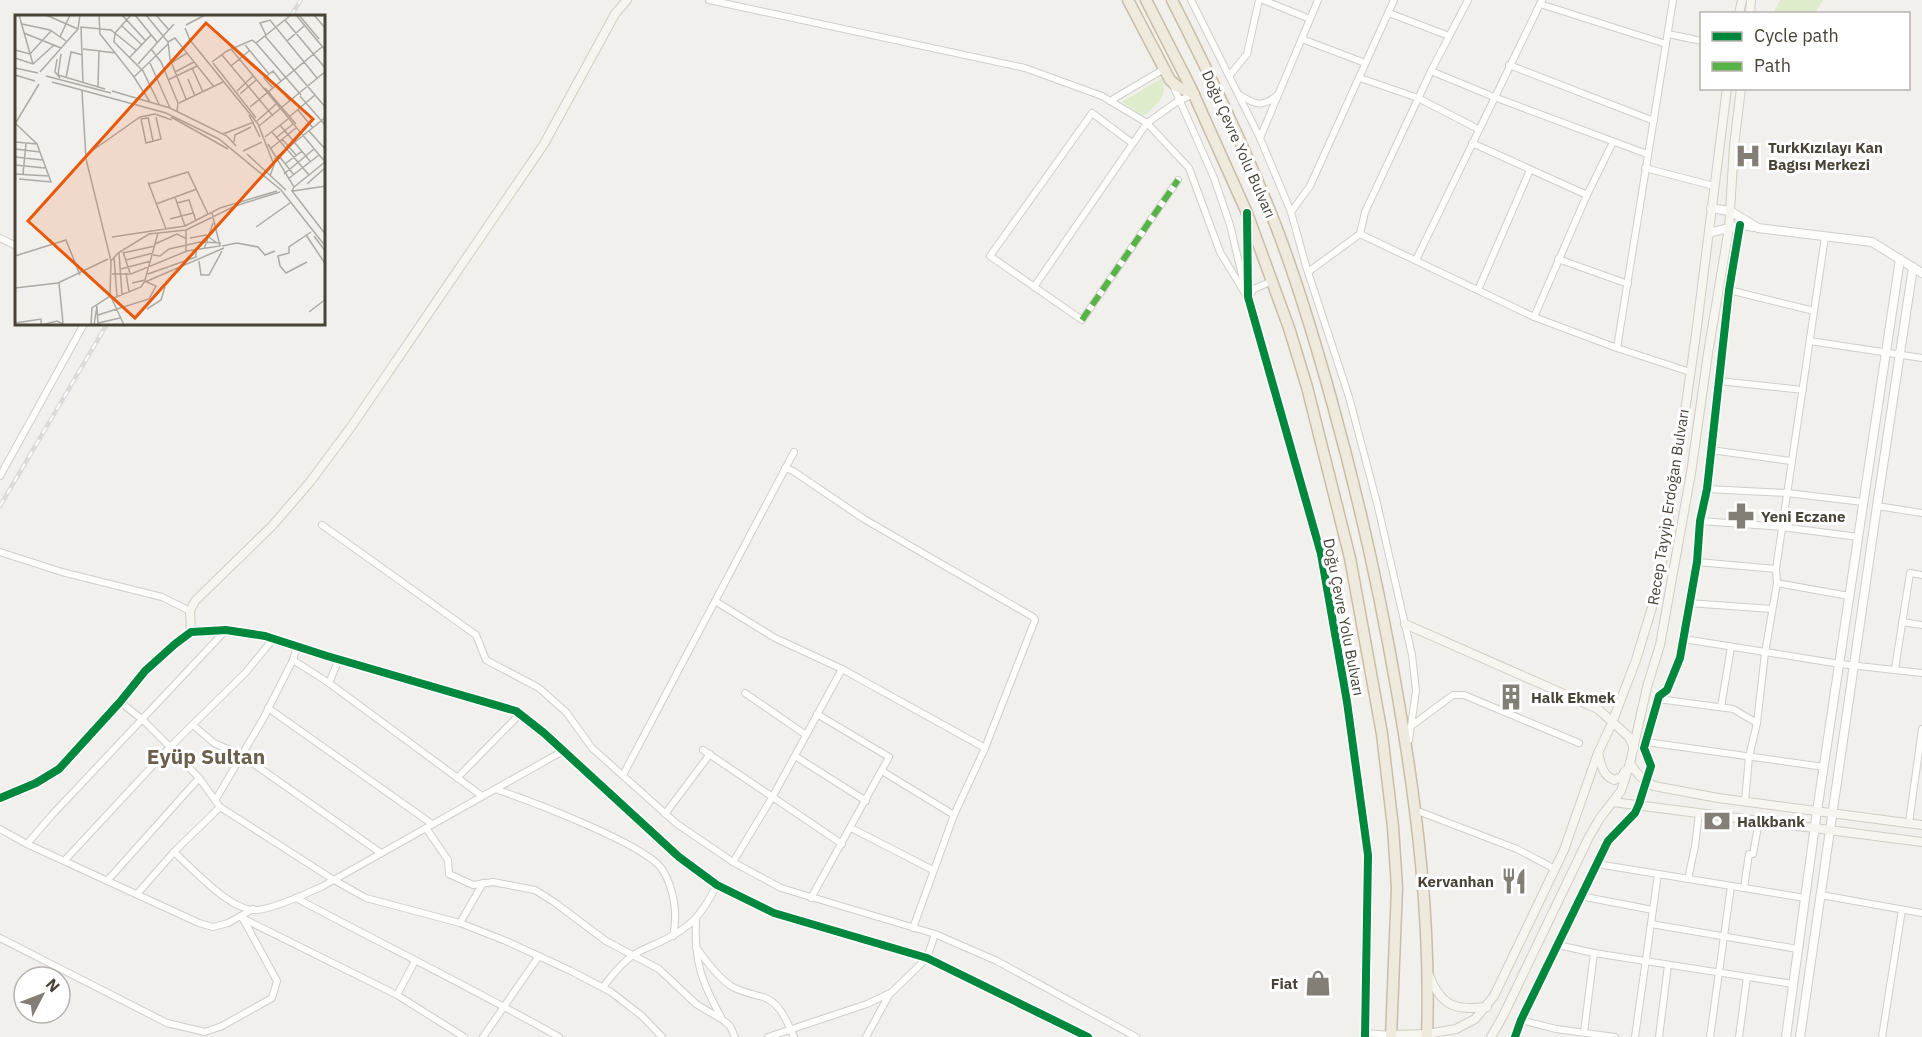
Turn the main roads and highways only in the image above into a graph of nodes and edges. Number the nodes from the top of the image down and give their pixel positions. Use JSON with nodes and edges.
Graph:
{"nodes":[{"id":1,"x":627,"y":0,"type":"edge"},
{"id":2,"x":1128,"y":0,"type":"edge"},
{"id":3,"x":1146,"y":0,"type":"edge"},
{"id":4,"x":1172,"y":0,"type":"edge"},
{"id":5,"x":1727,"y":90,"type":"edge"},
{"id":6,"x":1742,"y":90,"type":"edge"},
{"id":7,"x":1194,"y":94,"type":"junction"},
{"id":8,"x":1405,"y":624,"type":"road end"},
{"id":9,"x":191,"y":632,"type":"road end"},
{"id":10,"x":1612,"y":723,"type":"junction"},
{"id":11,"x":1634,"y":749,"type":"junction"},
{"id":12,"x":1598,"y":753,"type":"junction"},
{"id":13,"x":1630,"y":763,"type":"junction"},
{"id":14,"x":1613,"y":802,"type":"junction"},
{"id":15,"x":1922,"y":825,"type":"edge"},
{"id":16,"x":1922,"y":842,"type":"edge"},
{"id":17,"x":1428,"y":973,"type":"junction"},
{"id":18,"x":1487,"y":1006,"type":"junction"},
{"id":19,"x":1427,"y":1035,"type":"edge"},
{"id":20,"x":1391,"y":1036,"type":"edge"},
{"id":21,"x":1491,"y":1037,"type":"edge"}],
"edges":[{"from":1,"to":9,"type":"main road"},
{"from":2,"to":7,"type":"highway"},
{"from":3,"to":7,"type":"highway","name":"Doğu Çevre Yolu Bulvarı"},
{"from":4,"to":17,"type":"highway","name":"Doğu Çevre Yolu Bulvarı"},
{"from":5,"to":10,"type":"main road","name":"Recep Tayyip Erdoğan Bulvarı"},
{"from":6,"to":11,"type":"main road","name":"Recep Tayyip Erdoğan Bulvarı"},
{"from":7,"to":20,"type":"highway","name":"Doğu Çevre Yolu Bulvarı"},
{"from":8,"to":10,"type":"main road"},
{"from":10,"to":11,"type":"main road"},
{"from":10,"to":12,"type":"main road","name":"Recep Tayyip Erdoğan Bulvarı"},
{"from":11,"to":13,"type":"main road","name":"Recep Tayyip Erdoğan Bulvarı"},
{"from":12,"to":13,"type":"main road"},
{"from":12,"to":18,"type":"main road","name":"Recep Tayyip Erdoğan Bulvarı"},
{"from":13,"to":14,"type":"main road","name":"Recep Tayyip Erdoğan Bulvarı"},
{"from":13,"to":15,"type":"main road"},
{"from":14,"to":16,"type":"main road"},
{"from":14,"to":21,"type":"main road","name":"Recep Tayyip Erdoğan Bulvarı"},
{"from":17,"to":18,"type":"main road"},
{"from":17,"to":19,"type":"highway","name":"Doğu Çevre Yolu Bulvarı"},
{"from":18,"to":19,"type":"main road","name":"Recep Tayyip Erdoğan Bulvarı"},
{"from":19,"to":20,"type":"main road","name":"Recep Tayyip Erdoğan Bulvarı"}]}
